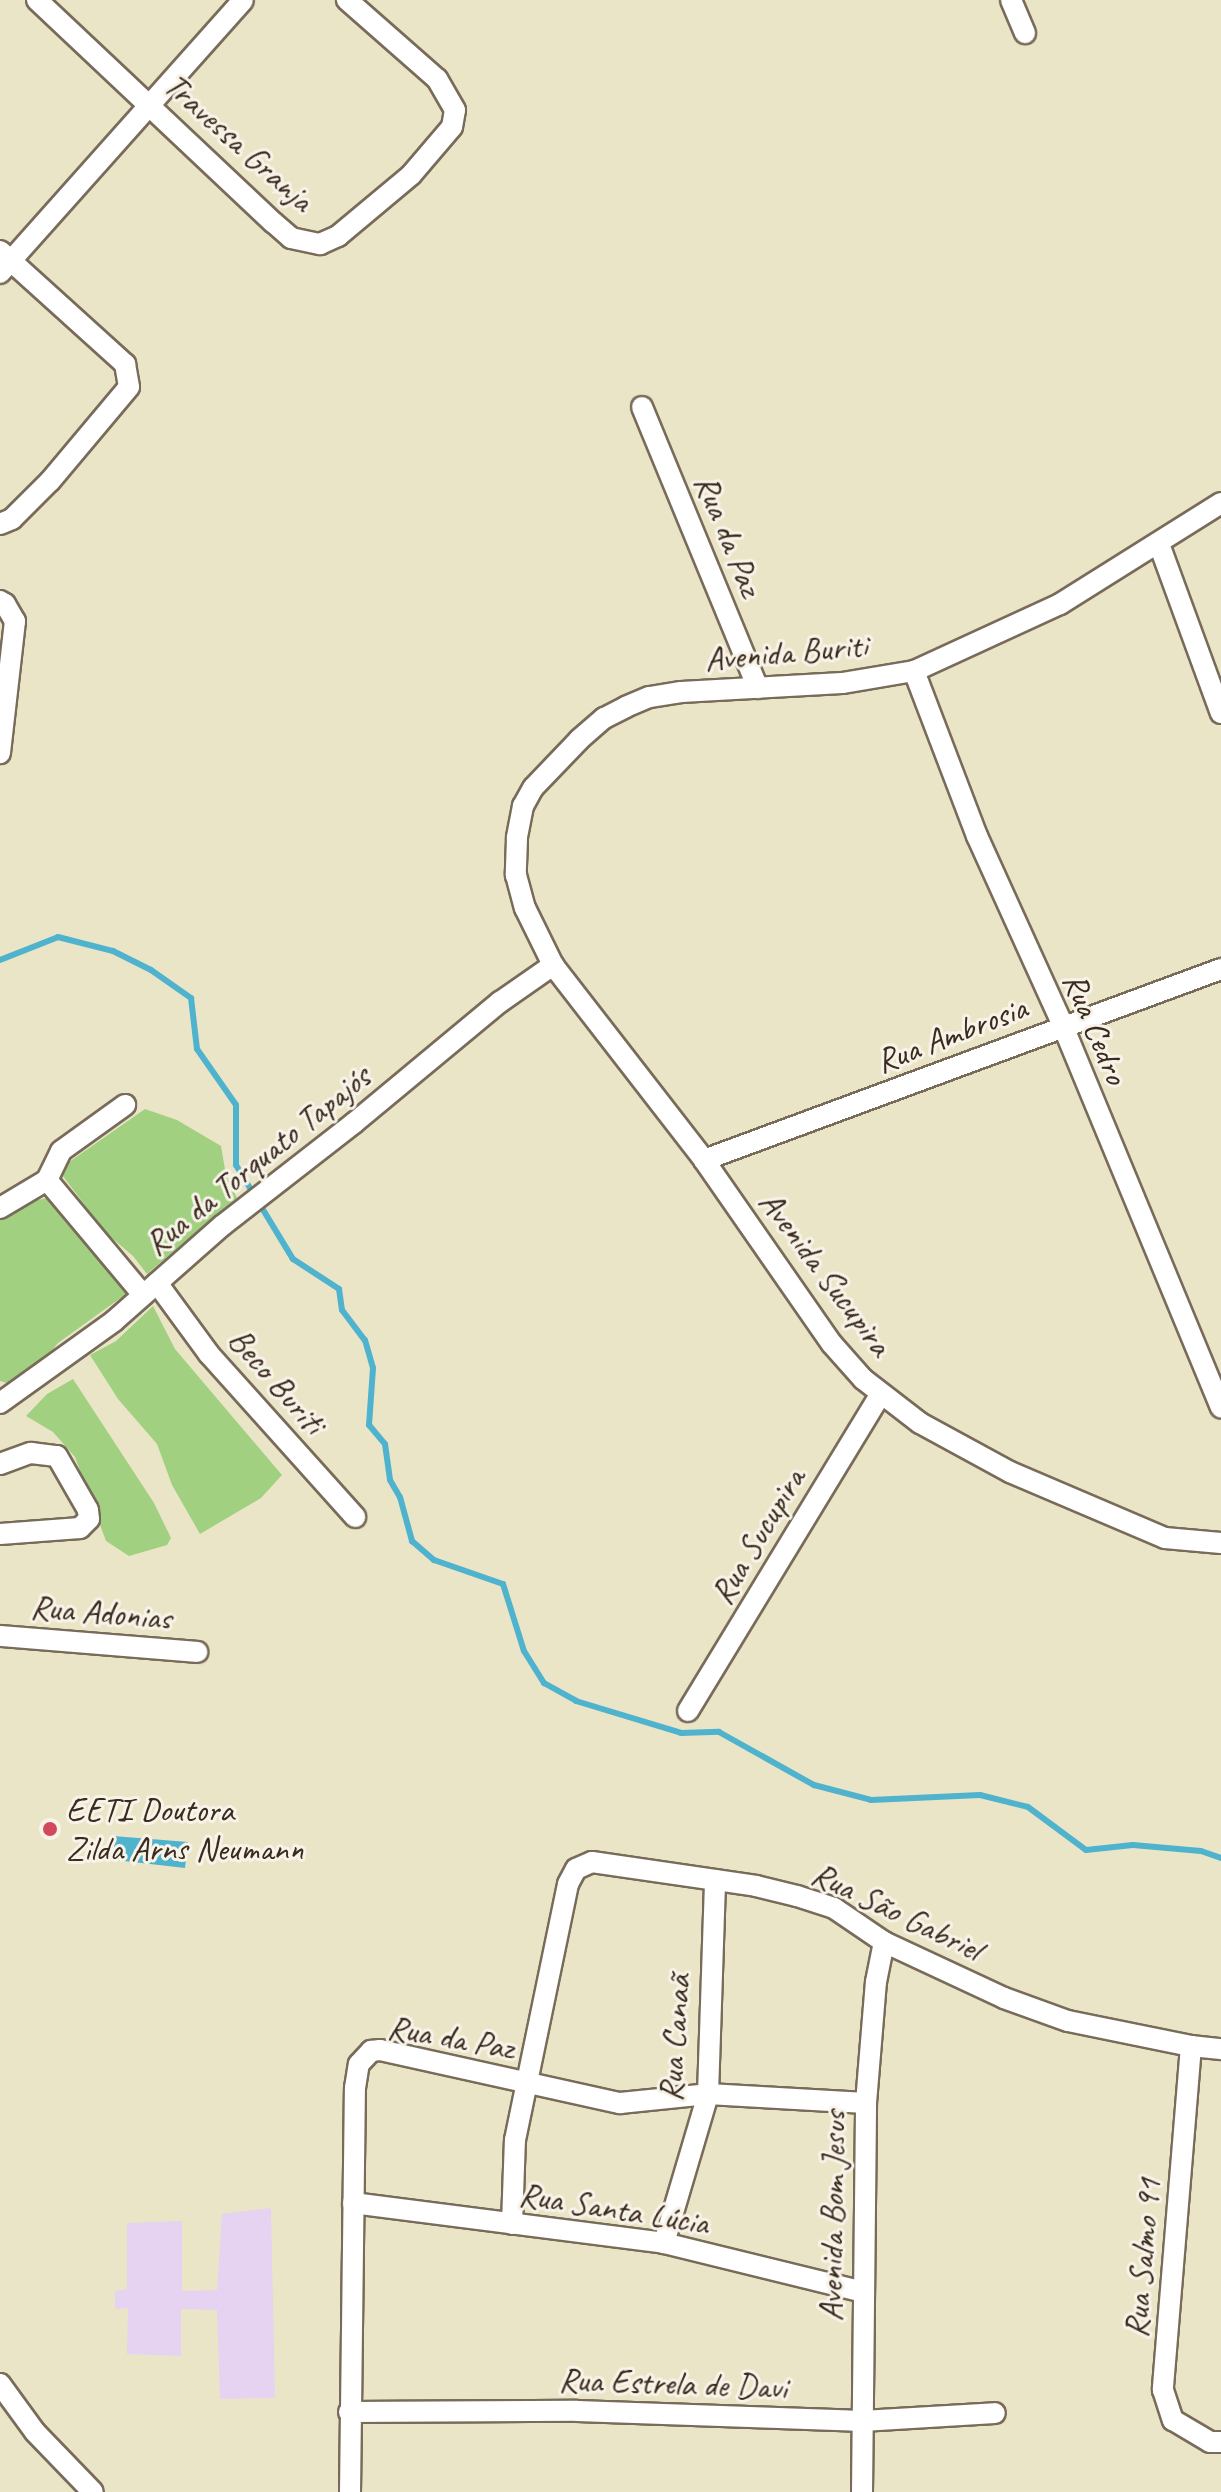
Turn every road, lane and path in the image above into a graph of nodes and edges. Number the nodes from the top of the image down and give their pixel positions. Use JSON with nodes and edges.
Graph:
{"nodes":[{"id":1,"x":37,"y":0,"type":"edge"},
{"id":2,"x":243,"y":0,"type":"edge"},
{"id":3,"x":347,"y":0,"type":"edge"},
{"id":4,"x":1011,"y":0,"type":"edge"},
{"id":5,"x":1025,"y":33,"type":"dead end"},
{"id":6,"x":148,"y":104,"type":"junction"},
{"id":7,"x":4,"y":262,"type":"edge"},
{"id":8,"x":642,"y":407,"type":"dead end"},
{"id":9,"x":1221,"y":503,"type":"edge"},
{"id":10,"x":0,"y":524,"type":"edge"},
{"id":11,"x":1159,"y":544,"type":"junction"},
{"id":12,"x":0,"y":601,"type":"edge"},
{"id":13,"x":914,"y":671,"type":"junction"},
{"id":14,"x":758,"y":688,"type":"junction"},
{"id":15,"x":1221,"y":713,"type":"edge"},
{"id":16,"x":0,"y":753,"type":"edge"},
{"id":17,"x":553,"y":965,"type":"junction"},
{"id":18,"x":1221,"y":969,"type":"edge"},
{"id":19,"x":1063,"y":1026,"type":"junction"},
{"id":20,"x":125,"y":1105,"type":"dead end"},
{"id":21,"x":704,"y":1160,"type":"junction"},
{"id":22,"x":47,"y":1180,"type":"junction"},
{"id":23,"x":0,"y":1208,"type":"edge"},
{"id":24,"x":150,"y":1289,"type":"junction"},
{"id":25,"x":880,"y":1395,"type":"junction"},
{"id":26,"x":0,"y":1403,"type":"edge"},
{"id":27,"x":1221,"y":1408,"type":"edge"},
{"id":28,"x":0,"y":1464,"type":"edge"},
{"id":29,"x":355,"y":1517,"type":"dead end"},
{"id":30,"x":0,"y":1534,"type":"edge"},
{"id":31,"x":1221,"y":1543,"type":"edge"},
{"id":32,"x":0,"y":1636,"type":"edge"},
{"id":33,"x":197,"y":1652,"type":"dead end"},
{"id":34,"x":688,"y":1711,"type":"dead end"},
{"id":35,"x":715,"y":1880,"type":"junction"},
{"id":36,"x":884,"y":1942,"type":"junction"},
{"id":37,"x":1191,"y":2046,"type":"junction"},
{"id":38,"x":1221,"y":2049,"type":"edge"},
{"id":39,"x":527,"y":2083,"type":"junction"},
{"id":40,"x":708,"y":2094,"type":"junction"},
{"id":41,"x":866,"y":2103,"type":"junction"},
{"id":42,"x":353,"y":2203,"type":"junction"},
{"id":43,"x":512,"y":2224,"type":"junction"},
{"id":44,"x":664,"y":2243,"type":"junction"},
{"id":45,"x":863,"y":2292,"type":"junction"},
{"id":46,"x":0,"y":2384,"type":"edge"},
{"id":47,"x":349,"y":2412,"type":"junction"},
{"id":48,"x":995,"y":2413,"type":"dead end"},
{"id":49,"x":862,"y":2421,"type":"junction"},
{"id":50,"x":1221,"y":2442,"type":"edge"},
{"id":51,"x":93,"y":2492,"type":"edge"},
{"id":52,"x":350,"y":2492,"type":"edge"},
{"id":53,"x":862,"y":2492,"type":"edge"}],
"edges":[{"from":1,"to":6,"type":"street","name":"Travessa Granja"},
{"from":2,"to":6,"type":"street"},
{"from":3,"to":6,"type":"street","name":"Travessa Granja"},
{"from":4,"to":5,"type":"street"},
{"from":6,"to":7,"type":"street"},
{"from":7,"to":10,"type":"street"},
{"from":8,"to":14,"type":"street","name":"Rua da Paz"},
{"from":9,"to":11,"type":"street","name":"Avenida Buriti"},
{"from":11,"to":13,"type":"street","name":"Avenida Buriti"},
{"from":11,"to":15,"type":"street"},
{"from":12,"to":16,"type":"street"},
{"from":13,"to":14,"type":"street","name":"Avenida Buriti"},
{"from":13,"to":19,"type":"street","name":"Rua Cedro"},
{"from":14,"to":17,"type":"street","name":"Avenida Buriti"},
{"from":17,"to":21,"type":"street","name":"Avenida Sucupira"},
{"from":17,"to":24,"type":"street","name":"Rua da Torquato Tapajós"},
{"from":18,"to":19,"type":"street","name":"Rua Ambrosia"},
{"from":19,"to":21,"type":"street","name":"Rua Ambrosia"},
{"from":19,"to":27,"type":"street","name":"Rua Cedro"},
{"from":20,"to":22,"type":"street"},
{"from":21,"to":25,"type":"street","name":"Avenida Sucupira"},
{"from":22,"to":23,"type":"street"},
{"from":22,"to":24,"type":"street","name":"Beco Buriti"},
{"from":24,"to":26,"type":"street","name":"Rua da Torquato Tapajós"},
{"from":24,"to":29,"type":"street","name":"Beco Buriti"},
{"from":25,"to":31,"type":"street","name":"Avenida Sucupira"},
{"from":25,"to":34,"type":"street","name":"Rua Sucupira"},
{"from":28,"to":30,"type":"street"},
{"from":32,"to":33,"type":"street","name":"Rua Adonias"},
{"from":35,"to":36,"type":"street","name":"Rua São Gabriel"},
{"from":35,"to":39,"type":"street","name":"Rua São Gabriel"},
{"from":35,"to":40,"type":"street","name":"Rua Canaã"},
{"from":36,"to":37,"type":"street","name":"Rua São Gabriel"},
{"from":36,"to":41,"type":"street","name":"Avenida Bom Jesus"},
{"from":37,"to":38,"type":"street","name":"Rua São Gabriel"},
{"from":37,"to":50,"type":"street","name":"Rua Salmo 91"},
{"from":39,"to":40,"type":"street","name":"Rua da Paz"},
{"from":39,"to":42,"type":"street","name":"Rua da Paz"},
{"from":39,"to":43,"type":"street","name":"Rua São Gabriel"},
{"from":40,"to":41,"type":"street","name":"Rua da Paz"},
{"from":40,"to":44,"type":"street","name":"Rua Canaã"},
{"from":41,"to":45,"type":"street","name":"Avenida Bom Jesus"},
{"from":42,"to":43,"type":"street","name":"Rua Santa Lúcia"},
{"from":42,"to":47,"type":"street","name":"Rua da Paz"},
{"from":43,"to":44,"type":"street","name":"Rua Santa Lúcia"},
{"from":44,"to":45,"type":"street","name":"Rua Santa Lúcia"},
{"from":45,"to":49,"type":"street","name":"Avenida Bom Jesus"},
{"from":46,"to":51,"type":"street"},
{"from":47,"to":49,"type":"street","name":"Rua Estrela de Davi"},
{"from":47,"to":52,"type":"street","name":"Rua da Paz"},
{"from":48,"to":49,"type":"street","name":"Rua Estrela de Davi"},
{"from":49,"to":53,"type":"street","name":"Avenida Bom Jesus"}]}
